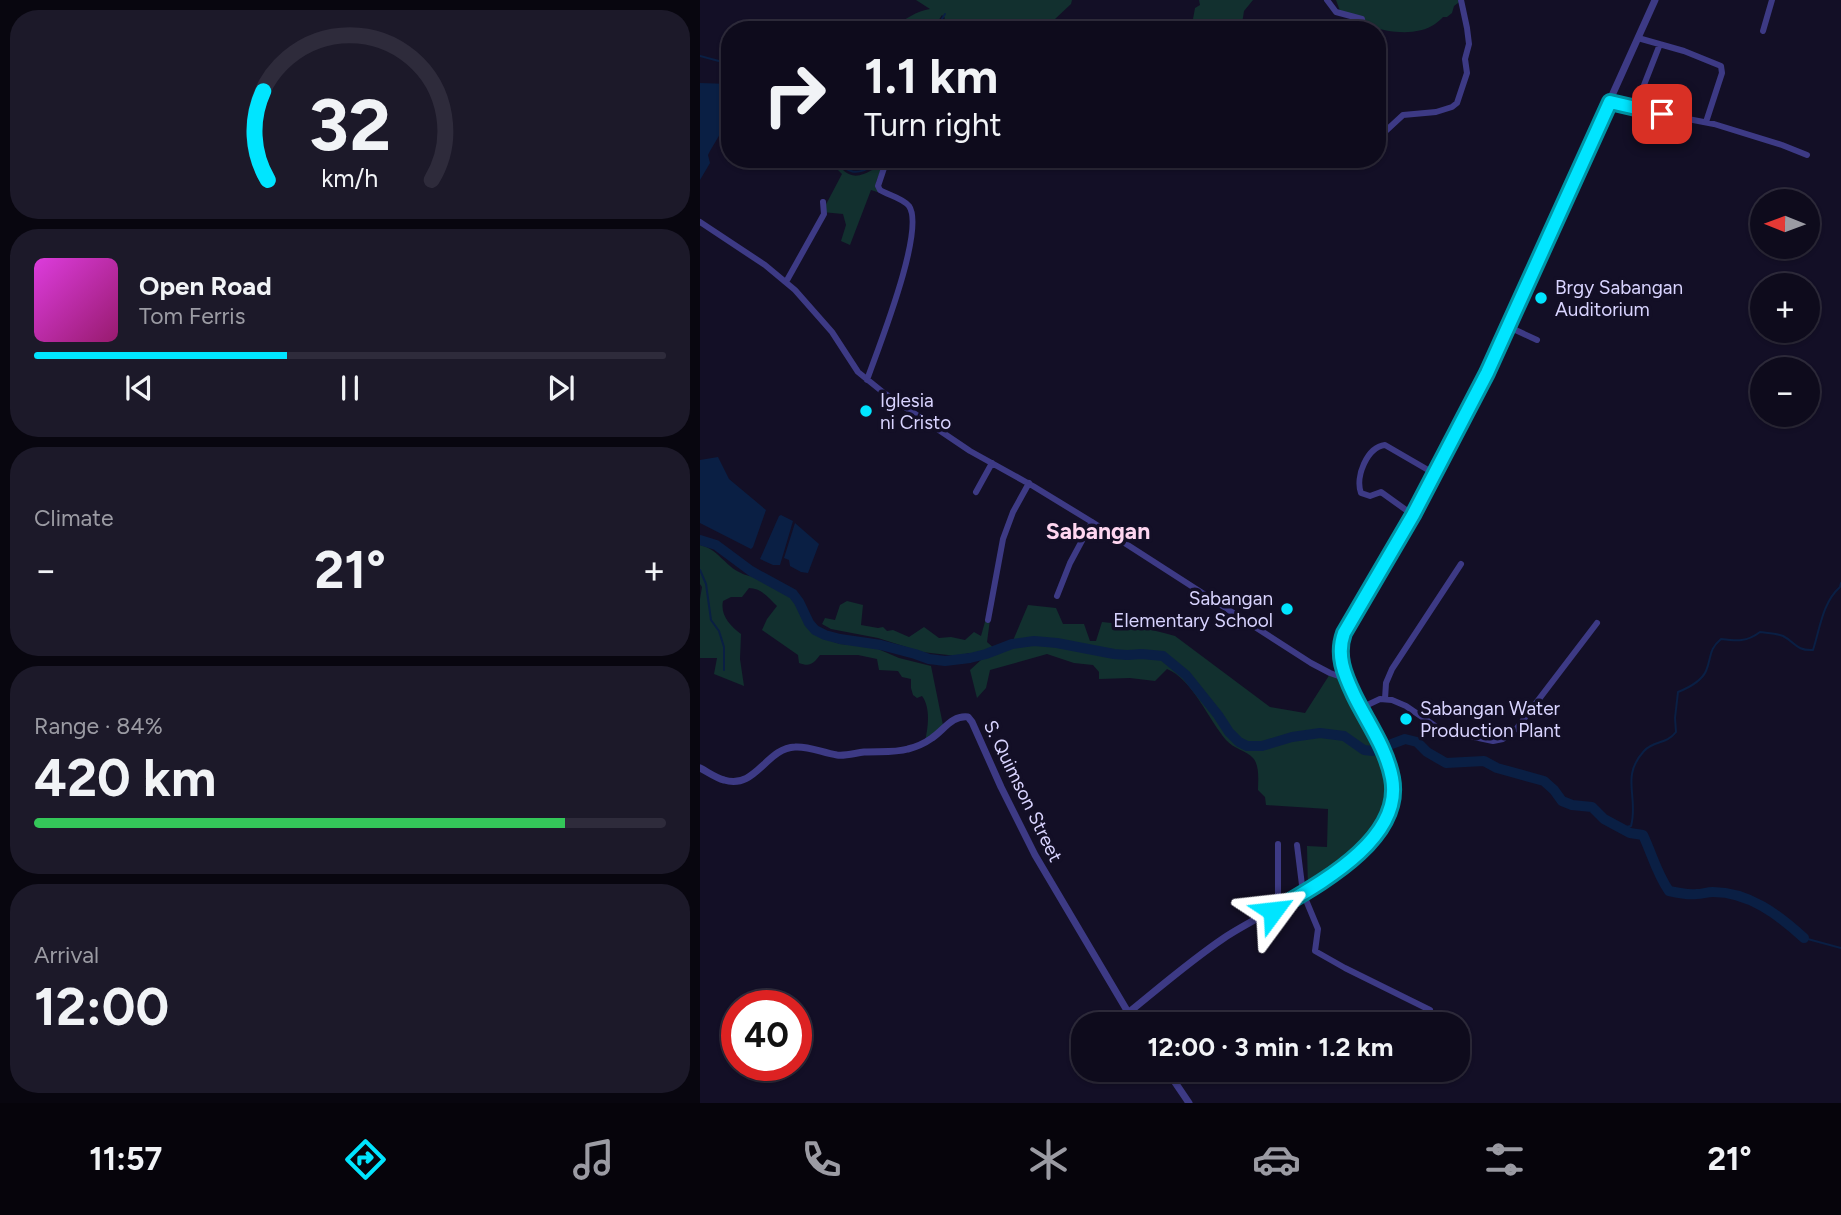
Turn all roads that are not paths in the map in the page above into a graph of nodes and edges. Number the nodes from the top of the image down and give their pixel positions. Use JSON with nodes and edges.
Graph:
{"nodes":[{"id":1,"x":1327,"y":0,"type":"edge"},
{"id":2,"x":1461,"y":0,"type":"edge"},
{"id":3,"x":1655,"y":0,"type":"edge"},
{"id":4,"x":1772,"y":0,"type":"edge"},
{"id":5,"x":1362,"y":21,"type":"edge"},
{"id":6,"x":1763,"y":31,"type":"dead end"},
{"id":7,"x":1638,"y":38,"type":"junction"},
{"id":8,"x":1660,"y":44,"type":"junction"},
{"id":9,"x":1610,"y":102,"type":"junction"},
{"id":10,"x":1635,"y":108,"type":"junction"},
{"id":11,"x":1706,"y":122,"type":"junction"},
{"id":12,"x":1386,"y":131,"type":"edge"},
{"id":13,"x":1807,"y":155,"type":"dead end"},
{"id":14,"x":884,"y":168,"type":"edge"},
{"id":15,"x":823,"y":202,"type":"dead end"},
{"id":16,"x":700,"y":222,"type":"edge"},
{"id":17,"x":786,"y":282,"type":"junction"},
{"id":18,"x":1509,"y":327,"type":"junction"},
{"id":19,"x":1537,"y":340,"type":"dead end"},
{"id":20,"x":867,"y":380,"type":"junction"},
{"id":21,"x":992,"y":463,"type":"junction"},
{"id":22,"x":1435,"y":474,"type":"junction"},
{"id":23,"x":1029,"y":483,"type":"junction"},
{"id":24,"x":976,"y":492,"type":"dead end"},
{"id":25,"x":1413,"y":515,"type":"junction"},
{"id":26,"x":1092,"y":522,"type":"junction"},
{"id":27,"x":1461,"y":564,"type":"dead end"},
{"id":28,"x":1057,"y":596,"type":"dead end"},
{"id":29,"x":988,"y":620,"type":"dead end"},
{"id":30,"x":1597,"y":623,"type":"dead end"},
{"id":31,"x":1346,"y":679,"type":"junction"},
{"id":32,"x":1385,"y":699,"type":"junction"},
{"id":33,"x":1361,"y":708,"type":"junction"},
{"id":34,"x":700,"y":768,"type":"edge"},
{"id":35,"x":1278,"y":844,"type":"dead end"},
{"id":36,"x":1297,"y":845,"type":"dead end"},
{"id":37,"x":1303,"y":893,"type":"junction"},
{"id":38,"x":1278,"y":908,"type":"junction"},
{"id":39,"x":1430,"y":1010,"type":"dead end"},
{"id":40,"x":1127,"y":1012,"type":"edge"},
{"id":41,"x":1129,"y":1012,"type":"edge"},
{"id":42,"x":1175,"y":1082,"type":"edge"},
{"id":43,"x":1189,"y":1103,"type":"edge"}],
"edges":[{"from":1,"to":5,"type":"street"},
{"from":2,"to":12,"type":"street"},
{"from":3,"to":7,"type":"street"},
{"from":4,"to":6,"type":"street"},
{"from":7,"to":8,"type":"street"},
{"from":7,"to":9,"type":"street"},
{"from":8,"to":10,"type":"street"},
{"from":8,"to":11,"type":"street"},
{"from":9,"to":10,"type":"street"},
{"from":9,"to":18,"type":"street"},
{"from":10,"to":11,"type":"street"},
{"from":11,"to":13,"type":"street"},
{"from":14,"to":20,"type":"street"},
{"from":15,"to":17,"type":"street"},
{"from":16,"to":17,"type":"street"},
{"from":17,"to":20,"type":"street"},
{"from":18,"to":19,"type":"street"},
{"from":18,"to":22,"type":"street"},
{"from":20,"to":21,"type":"street"},
{"from":21,"to":23,"type":"street"},
{"from":21,"to":24,"type":"street"},
{"from":22,"to":25,"type":"street"},
{"from":22,"to":25,"type":"street"},
{"from":23,"to":26,"type":"street"},
{"from":23,"to":29,"type":"street"},
{"from":25,"to":31,"type":"street"},
{"from":26,"to":28,"type":"street"},
{"from":26,"to":31,"type":"street"},
{"from":27,"to":32,"type":"street"},
{"from":30,"to":32,"type":"street"},
{"from":31,"to":33,"type":"street"},
{"from":32,"to":33,"type":"street"},
{"from":33,"to":37,"type":"street"},
{"from":34,"to":40,"type":"street","name":"S. Quimson Street"},
{"from":35,"to":38,"type":"street"},
{"from":36,"to":37,"type":"street"},
{"from":37,"to":38,"type":"street"},
{"from":37,"to":39,"type":"street"},
{"from":38,"to":41,"type":"street"},
{"from":42,"to":43,"type":"street"}]}
